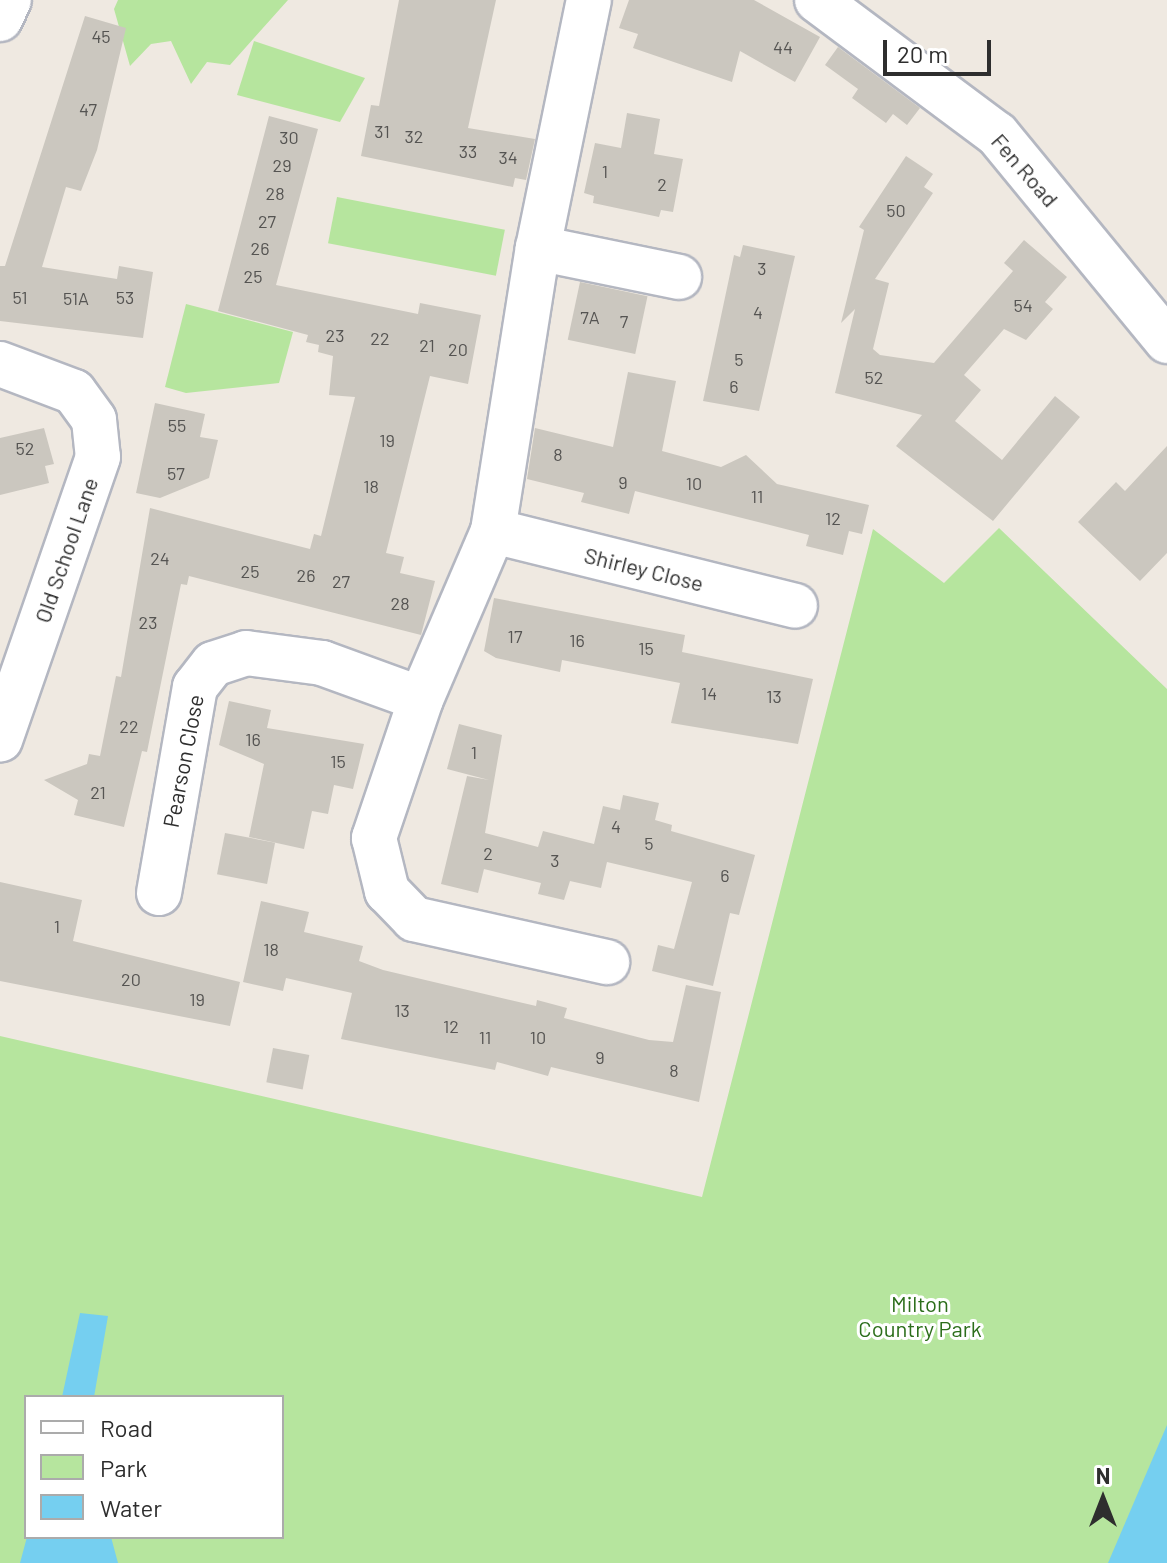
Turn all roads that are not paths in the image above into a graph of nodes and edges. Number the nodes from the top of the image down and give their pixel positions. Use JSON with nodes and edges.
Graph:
{"nodes":[{"id":1,"x":9,"y":0,"type":"edge"},
{"id":2,"x":589,"y":0,"type":"edge"},
{"id":3,"x":817,"y":0,"type":"edge"},
{"id":4,"x":0,"y":19,"type":"edge"},
{"id":5,"x":538,"y":248,"type":"junction"},
{"id":6,"x":679,"y":277,"type":"dead end"},
{"id":7,"x":1167,"y":341,"type":"edge"},
{"id":8,"x":0,"y":364,"type":"edge"},
{"id":9,"x":493,"y":531,"type":"junction"},
{"id":10,"x":795,"y":606,"type":"dead end"},
{"id":11,"x":421,"y":699,"type":"junction"},
{"id":12,"x":0,"y":740,"type":"edge"},
{"id":13,"x":159,"y":893,"type":"dead end"},
{"id":14,"x":607,"y":962,"type":"dead end"}],
"edges":[{"from":1,"to":4,"type":"street"},
{"from":2,"to":5,"type":"street"},
{"from":3,"to":7,"type":"street","name":"Fen Road"},
{"from":5,"to":6,"type":"street"},
{"from":5,"to":9,"type":"street"},
{"from":8,"to":12,"type":"street","name":"Old School Lane"},
{"from":9,"to":10,"type":"street","name":"Shirley Close"},
{"from":9,"to":11,"type":"street"},
{"from":11,"to":13,"type":"street","name":"Pearson Close"},
{"from":11,"to":14,"type":"street"}]}
